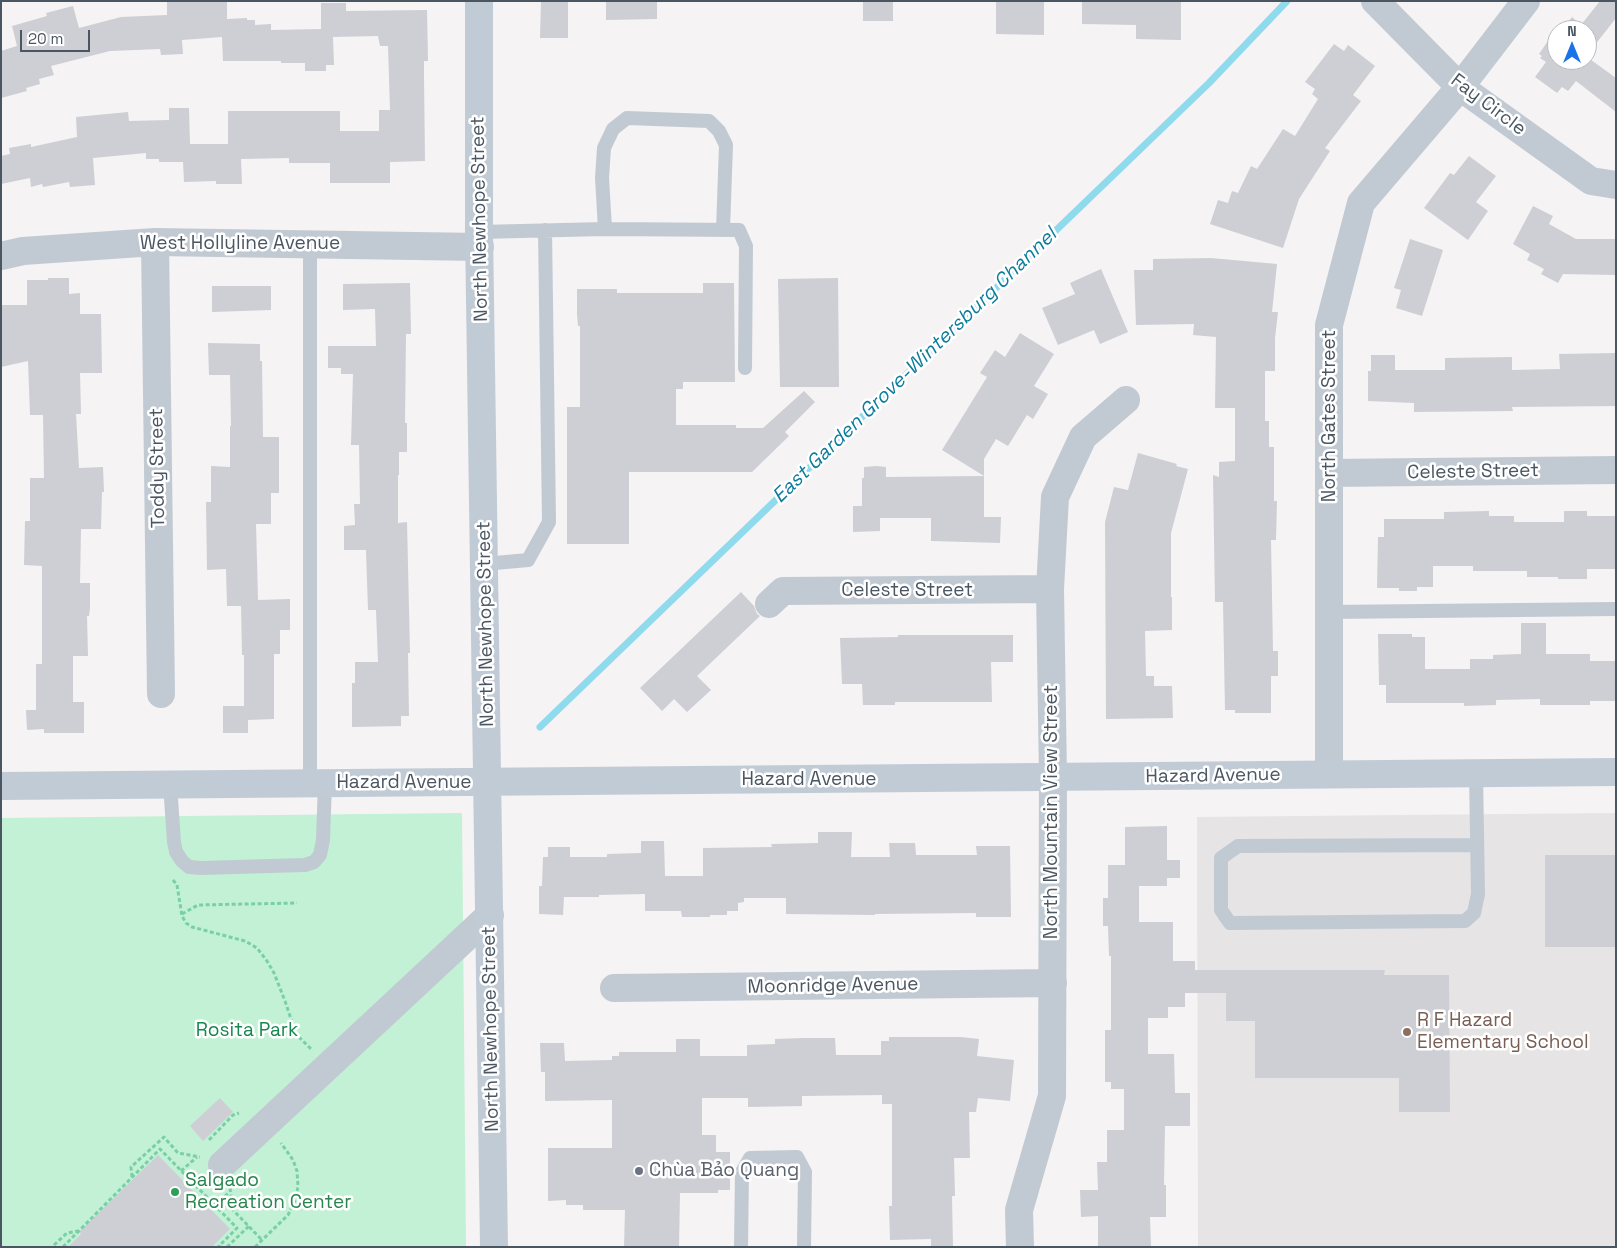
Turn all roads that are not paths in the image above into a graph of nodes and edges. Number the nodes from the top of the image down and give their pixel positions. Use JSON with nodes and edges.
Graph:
{"nodes":[{"id":1,"x":479,"y":1,"type":"edge"},
{"id":2,"x":1375,"y":1,"type":"edge"},
{"id":3,"x":1526,"y":1,"type":"edge"},
{"id":4,"x":1460,"y":87,"type":"junction"},
{"id":5,"x":1616,"y":185,"type":"edge"},
{"id":6,"x":605,"y":229,"type":"junction"},
{"id":7,"x":545,"y":230,"type":"junction"},
{"id":8,"x":723,"y":230,"type":"junction"},
{"id":9,"x":479,"y":239,"type":"junction"},
{"id":10,"x":156,"y":242,"type":"junction"},
{"id":11,"x":310,"y":244,"type":"junction"},
{"id":12,"x":1,"y":256,"type":"edge"},
{"id":13,"x":745,"y":368,"type":"dead end"},
{"id":14,"x":1126,"y":400,"type":"dead end"},
{"id":15,"x":1616,"y":470,"type":"edge"},
{"id":16,"x":1330,"y":473,"type":"junction"},
{"id":17,"x":484,"y":564,"type":"junction"},
{"id":18,"x":1050,"y":590,"type":"junction"},
{"id":19,"x":769,"y":604,"type":"dead end"},
{"id":20,"x":1616,"y":608,"type":"edge"},
{"id":21,"x":1330,"y":612,"type":"junction"},
{"id":22,"x":161,"y":694,"type":"dead end"},
{"id":23,"x":1616,"y":772,"type":"edge"},
{"id":24,"x":1476,"y":773,"type":"junction"},
{"id":25,"x":1330,"y":774,"type":"junction"},
{"id":26,"x":1053,"y":778,"type":"junction"},
{"id":27,"x":488,"y":782,"type":"junction"},
{"id":28,"x":318,"y":783,"type":"junction"},
{"id":29,"x":170,"y":784,"type":"junction"},
{"id":30,"x":1,"y":786,"type":"edge"},
{"id":31,"x":1477,"y":845,"type":"junction"},
{"id":32,"x":490,"y":915,"type":"junction"},
{"id":33,"x":1053,"y":983,"type":"junction"},
{"id":34,"x":614,"y":988,"type":"dead end"},
{"id":35,"x":210,"y":1161,"type":"road end"},
{"id":36,"x":494,"y":1247,"type":"edge"},
{"id":37,"x":742,"y":1247,"type":"edge"},
{"id":38,"x":804,"y":1247,"type":"edge"},
{"id":39,"x":1020,"y":1247,"type":"edge"}],
"edges":[{"from":1,"to":9,"type":"street","name":"North Newhope Street"},
{"from":2,"to":4,"type":"street","name":"Fay Circle"},
{"from":3,"to":4,"type":"street","name":"North Gates Street"},
{"from":4,"to":5,"type":"street","name":"Fay Circle"},
{"from":4,"to":16,"type":"street","name":"North Gates Street"},
{"from":6,"to":7,"type":"lane"},
{"from":6,"to":8,"type":"lane"},
{"from":6,"to":8,"type":"lane"},
{"from":7,"to":9,"type":"lane"},
{"from":7,"to":17,"type":"lane"},
{"from":8,"to":13,"type":"lane"},
{"from":9,"to":11,"type":"street","name":"West Hollyline Avenue"},
{"from":9,"to":17,"type":"street","name":"North Newhope Street"},
{"from":10,"to":11,"type":"street","name":"West Hollyline Avenue"},
{"from":10,"to":12,"type":"street","name":"West Hollyline Avenue"},
{"from":10,"to":22,"type":"street","name":"Toddy Street"},
{"from":11,"to":28,"type":"lane"},
{"from":14,"to":18,"type":"street","name":"North Mountain View Street"},
{"from":15,"to":16,"type":"street","name":"Celeste Street"},
{"from":16,"to":21,"type":"street","name":"North Gates Street"},
{"from":17,"to":27,"type":"street","name":"North Newhope Street"},
{"from":18,"to":19,"type":"street","name":"Celeste Street"},
{"from":18,"to":26,"type":"street","name":"North Mountain View Street"},
{"from":20,"to":21,"type":"lane"},
{"from":21,"to":25,"type":"street","name":"North Gates Street"},
{"from":23,"to":24,"type":"street","name":"Hazard Avenue"},
{"from":24,"to":25,"type":"street","name":"Hazard Avenue"},
{"from":24,"to":31,"type":"lane"},
{"from":25,"to":26,"type":"street","name":"Hazard Avenue"},
{"from":26,"to":27,"type":"street","name":"Hazard Avenue"},
{"from":26,"to":33,"type":"street","name":"North Mountain View Street"},
{"from":27,"to":28,"type":"street","name":"Hazard Avenue"},
{"from":27,"to":32,"type":"street","name":"North Newhope Street"},
{"from":28,"to":29,"type":"street","name":"Hazard Avenue"},
{"from":28,"to":29,"type":"lane"},
{"from":29,"to":30,"type":"street","name":"Hazard Avenue"},
{"from":31,"to":31,"type":"lane"},
{"from":32,"to":35,"type":"street"},
{"from":32,"to":36,"type":"street","name":"North Newhope Street"},
{"from":33,"to":34,"type":"street","name":"Moonridge Avenue"},
{"from":33,"to":39,"type":"street","name":"North Mountain View Street"},
{"from":37,"to":38,"type":"lane"}]}
